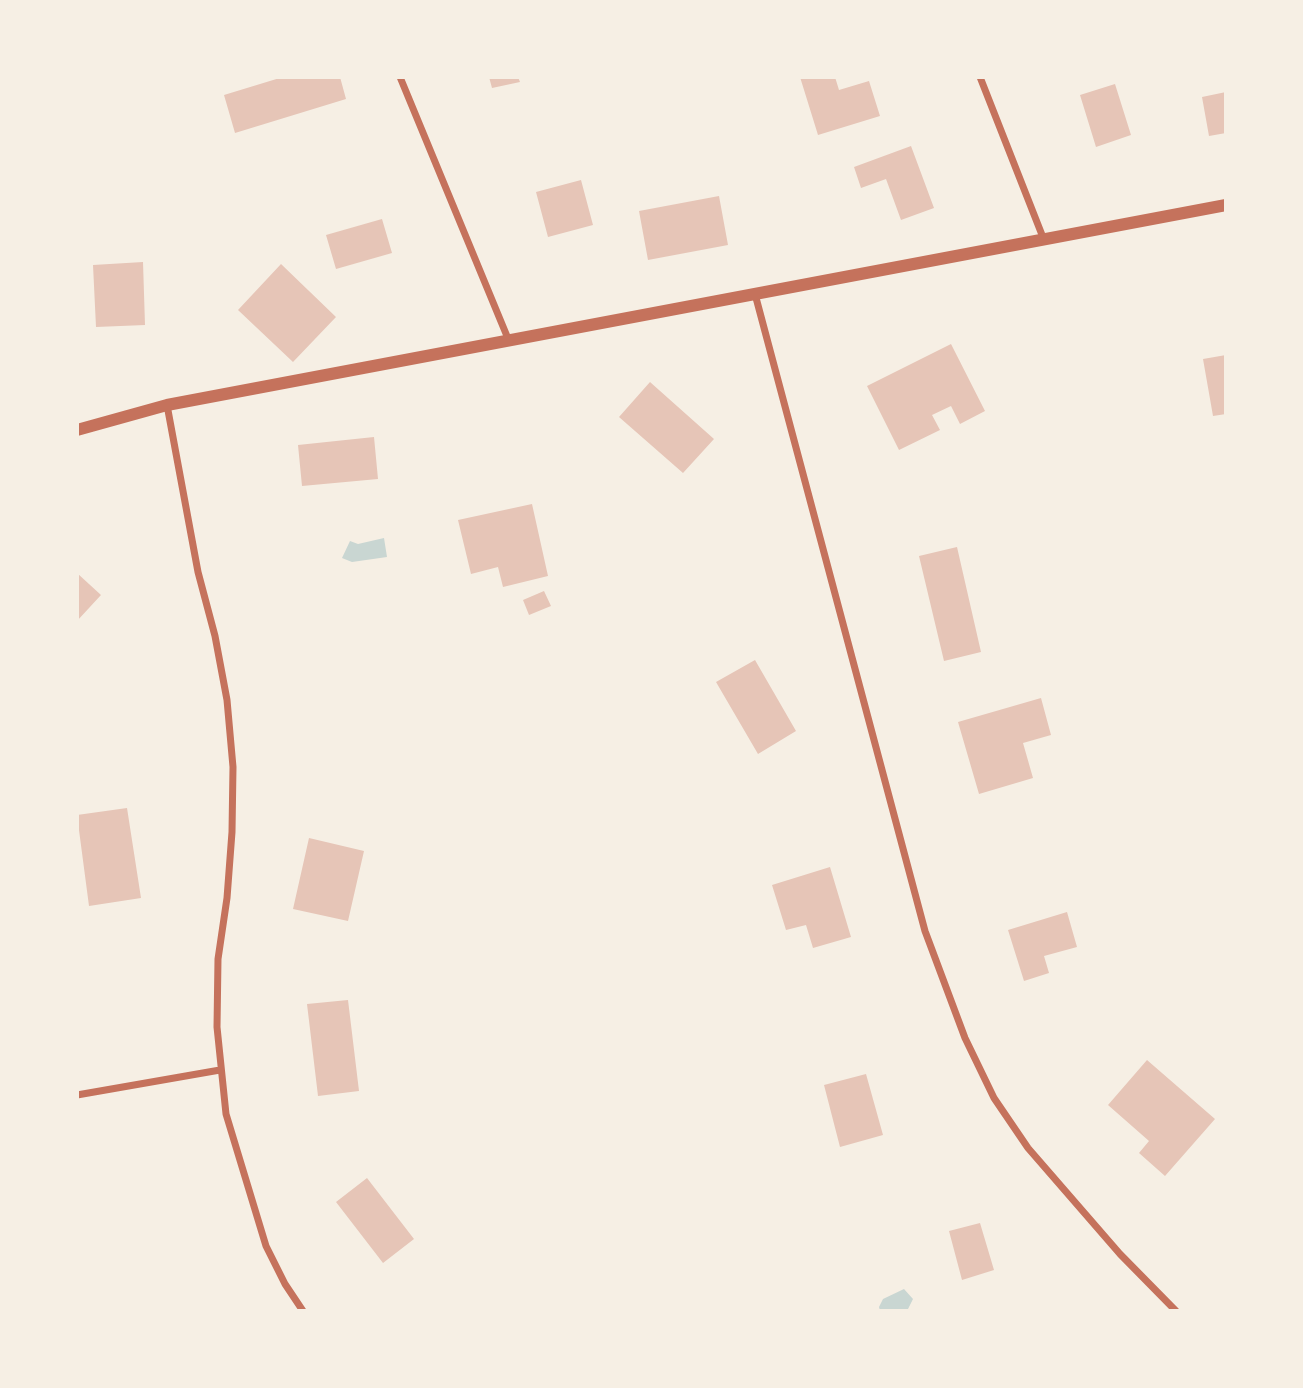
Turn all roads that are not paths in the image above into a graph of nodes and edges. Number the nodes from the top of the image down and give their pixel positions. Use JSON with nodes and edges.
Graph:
{"nodes":[{"id":1,"x":400,"y":77,"type":"edge"},
{"id":2,"x":980,"y":77,"type":"edge"},
{"id":3,"x":1226,"y":205,"type":"edge"},
{"id":4,"x":1044,"y":240,"type":"junction"},
{"id":5,"x":755,"y":294,"type":"junction"},
{"id":6,"x":509,"y":341,"type":"junction"},
{"id":7,"x":167,"y":405,"type":"junction"},
{"id":8,"x":77,"y":430,"type":"edge"},
{"id":9,"x":220,"y":1070,"type":"junction"},
{"id":10,"x":77,"y":1095,"type":"edge"},
{"id":11,"x":303,"y":1311,"type":"edge"},
{"id":12,"x":1176,"y":1311,"type":"edge"}],
"edges":[{"from":1,"to":6,"type":"street"},
{"from":2,"to":4,"type":"street"},
{"from":3,"to":4,"type":"street"},
{"from":4,"to":5,"type":"street"},
{"from":5,"to":6,"type":"street"},
{"from":5,"to":12,"type":"street"},
{"from":6,"to":7,"type":"street"},
{"from":7,"to":8,"type":"street"},
{"from":7,"to":9,"type":"street"},
{"from":9,"to":10,"type":"street"},
{"from":9,"to":11,"type":"street"}]}
